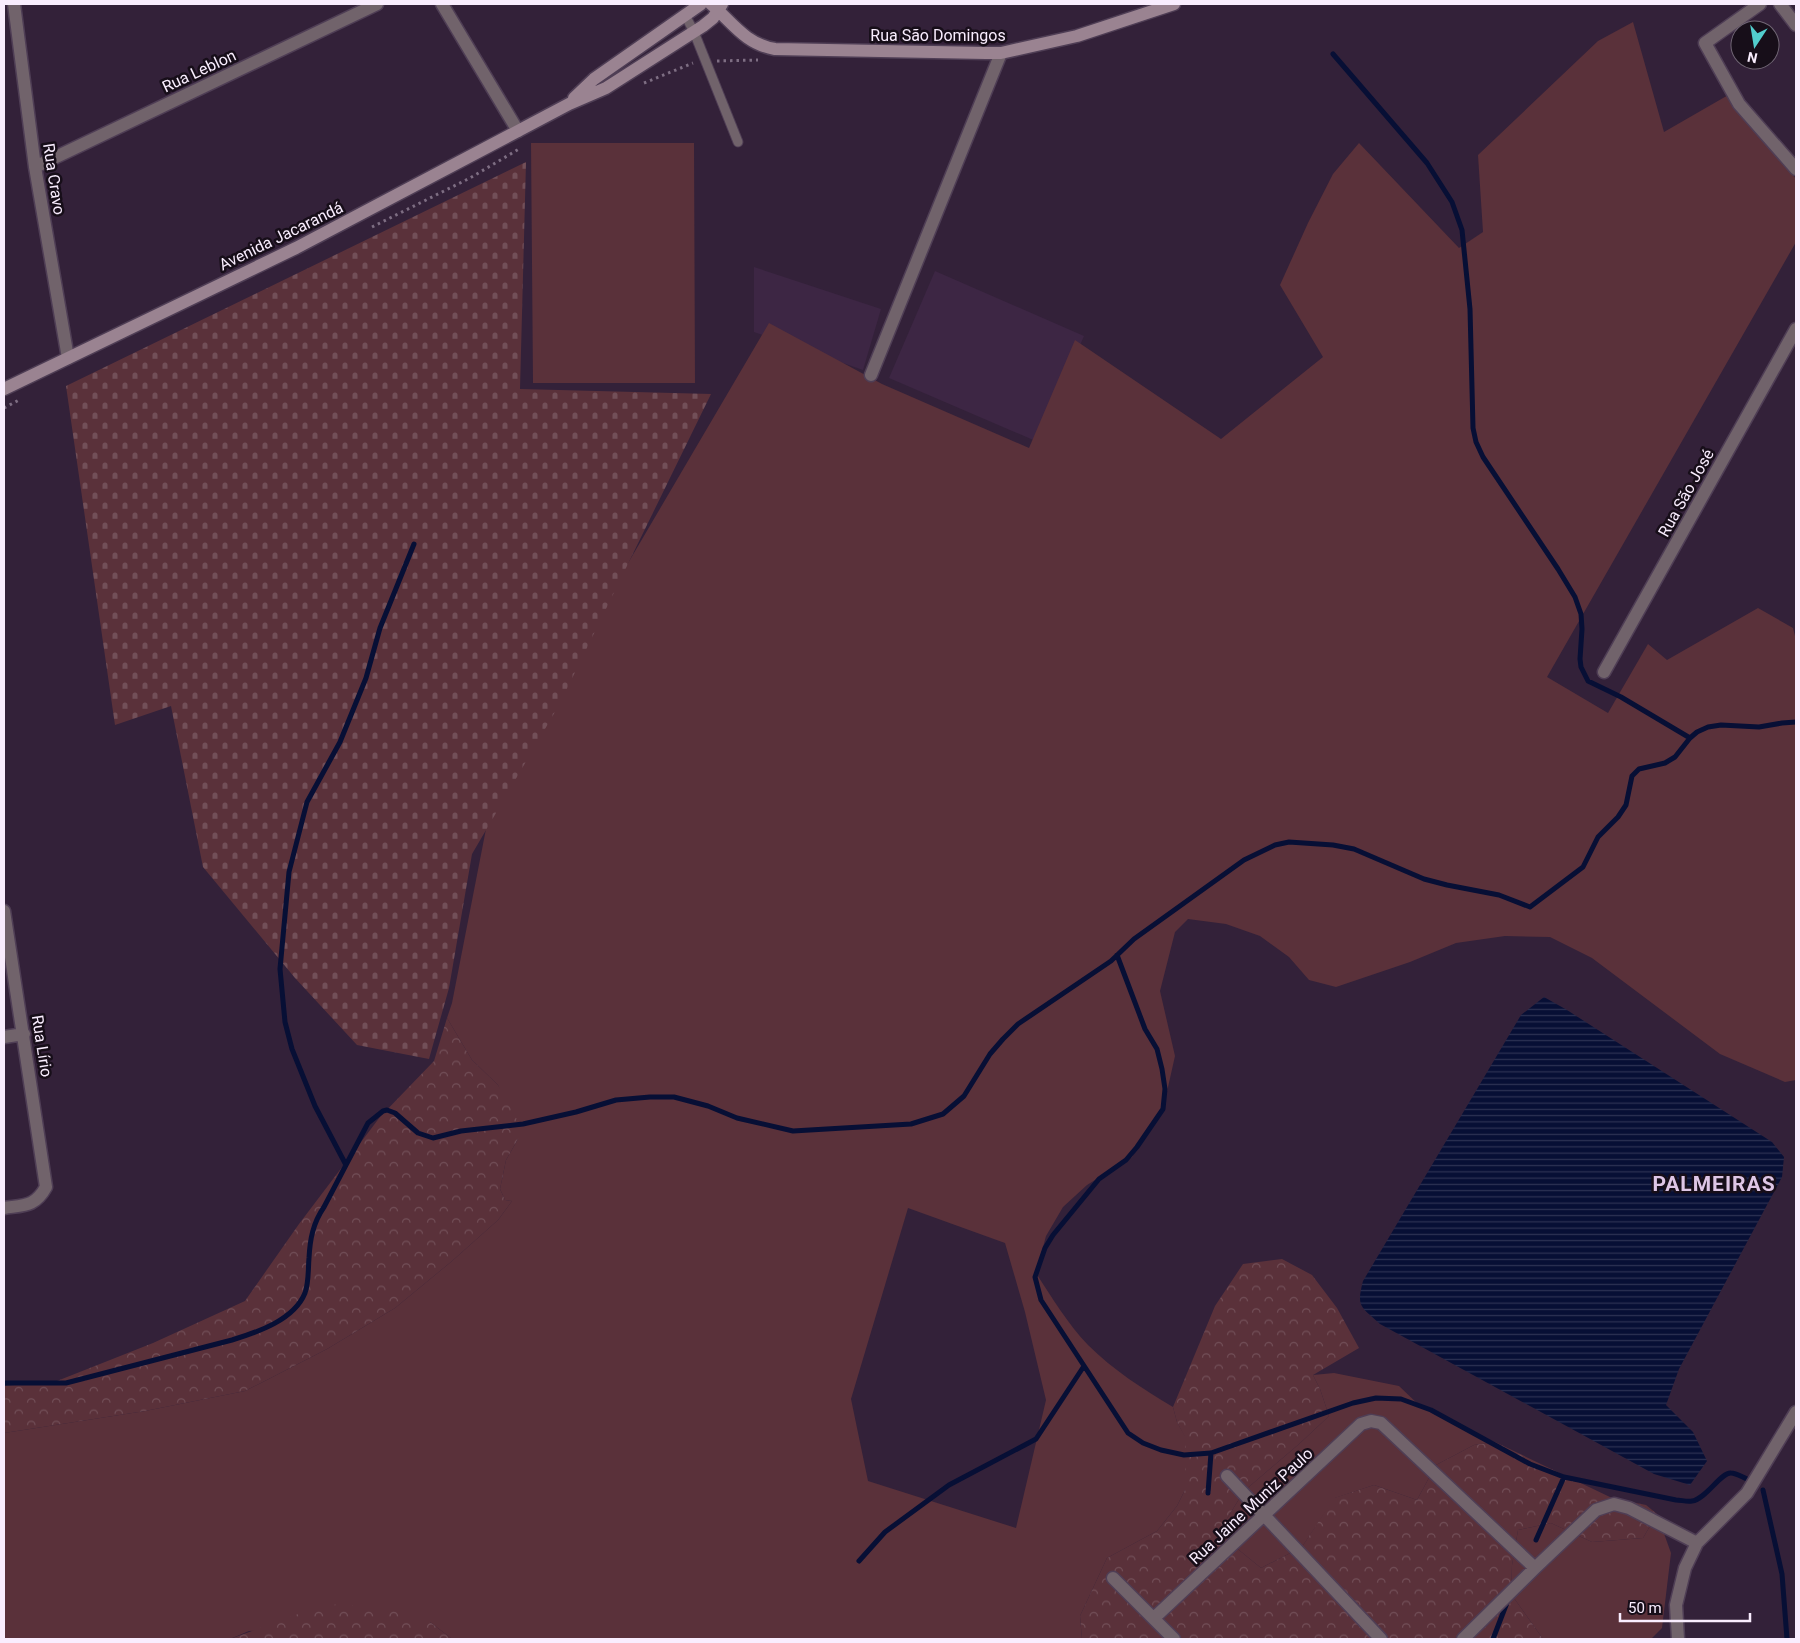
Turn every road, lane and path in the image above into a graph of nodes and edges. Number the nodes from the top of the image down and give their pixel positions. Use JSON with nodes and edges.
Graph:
{"nodes":[{"id":1,"x":14,"y":4,"type":"edge"},
{"id":2,"x":377,"y":4,"type":"edge"},
{"id":3,"x":442,"y":4,"type":"edge"},
{"id":4,"x":701,"y":4,"type":"edge"},
{"id":5,"x":1174,"y":4,"type":"edge"},
{"id":6,"x":1760,"y":4,"type":"edge"},
{"id":7,"x":1780,"y":4,"type":"edge"},
{"id":8,"x":717,"y":6,"type":"edge"},
{"id":9,"x":685,"y":15,"type":"junction"},
{"id":10,"x":1796,"y":25,"type":"edge"},
{"id":11,"x":694,"y":32,"type":"junction"},
{"id":12,"x":1001,"y":53,"type":"junction"},
{"id":13,"x":760,"y":60,"type":"dead end"},
{"id":14,"x":712,"y":61,"type":"dead end"},
{"id":15,"x":702,"y":62,"type":"dead end"},
{"id":16,"x":640,"y":84,"type":"dead end"},
{"id":17,"x":569,"y":104,"type":"junction"},
{"id":18,"x":518,"y":130,"type":"junction"},
{"id":19,"x":738,"y":142,"type":"dead end"},
{"id":20,"x":521,"y":148,"type":"dead end"},
{"id":21,"x":35,"y":167,"type":"junction"},
{"id":22,"x":1796,"y":169,"type":"edge"},
{"id":23,"x":372,"y":227,"type":"dead end"},
{"id":24,"x":1796,"y":329,"type":"edge"},
{"id":25,"x":68,"y":358,"type":"junction"},
{"id":26,"x":871,"y":375,"type":"dead end"},
{"id":27,"x":4,"y":389,"type":"edge"},
{"id":28,"x":26,"y":397,"type":"dead end"},
{"id":29,"x":4,"y":408,"type":"edge"},
{"id":30,"x":1604,"y":672,"type":"dead end"},
{"id":31,"x":4,"y":911,"type":"edge"},
{"id":32,"x":24,"y":1034,"type":"junction"},
{"id":33,"x":4,"y":1037,"type":"edge"},
{"id":34,"x":4,"y":1208,"type":"edge"},
{"id":35,"x":1796,"y":1412,"type":"edge"},
{"id":36,"x":1228,"y":1476,"type":"dead end"},
{"id":37,"x":1264,"y":1516,"type":"junction"},
{"id":38,"x":1698,"y":1543,"type":"junction"},
{"id":39,"x":1535,"y":1568,"type":"junction"},
{"id":40,"x":1113,"y":1578,"type":"dead end"},
{"id":41,"x":1154,"y":1618,"type":"junction"},
{"id":42,"x":1174,"y":1639,"type":"edge"},
{"id":43,"x":1381,"y":1639,"type":"edge"},
{"id":44,"x":1463,"y":1639,"type":"edge"},
{"id":45,"x":1678,"y":1639,"type":"edge"}],
"edges":[{"from":1,"to":21,"type":"street","name":"Rua Cravo"},
{"from":2,"to":21,"type":"street","name":"Rua Leblon"},
{"from":3,"to":18,"type":"street"},
{"from":4,"to":9,"type":"main road","name":"Avenida Jacarandá"},
{"from":5,"to":12,"type":"main road","name":"Rua São Domingos"},
{"from":6,"to":22,"type":"street"},
{"from":7,"to":10,"type":"street"},
{"from":8,"to":11,"type":"main road","name":"Avenida Jacarandá"},
{"from":8,"to":12,"type":"main road","name":"Rua São Domingos"},
{"from":9,"to":11,"type":"lane"},
{"from":9,"to":17,"type":"main road","name":"Avenida Jacarandá"},
{"from":11,"to":17,"type":"main road","name":"Avenida Jacarandá"},
{"from":11,"to":19,"type":"lane"},
{"from":12,"to":26,"type":"street"},
{"from":13,"to":14,"type":"path"},
{"from":15,"to":16,"type":"path"},
{"from":17,"to":18,"type":"main road","name":"Avenida Jacarandá"},
{"from":18,"to":25,"type":"main road","name":"Avenida Jacarandá"},
{"from":20,"to":23,"type":"path"},
{"from":21,"to":25,"type":"street","name":"Rua Cravo"},
{"from":24,"to":30,"type":"street","name":"Rua São José"},
{"from":25,"to":27,"type":"main road","name":"Avenida Jacarandá"},
{"from":28,"to":29,"type":"path"},
{"from":31,"to":32,"type":"street","name":"Rua Lírio"},
{"from":32,"to":33,"type":"street"},
{"from":32,"to":34,"type":"street","name":"Rua Lírio"},
{"from":35,"to":38,"type":"street"},
{"from":36,"to":37,"type":"street"},
{"from":37,"to":39,"type":"street","name":"Rua Jaine Muniz Paulo"},
{"from":37,"to":41,"type":"street","name":"Rua Jaine Muniz Paulo"},
{"from":37,"to":43,"type":"street"},
{"from":38,"to":39,"type":"street"},
{"from":38,"to":45,"type":"street"},
{"from":39,"to":44,"type":"street"},
{"from":40,"to":41,"type":"street"},
{"from":41,"to":42,"type":"street"}]}
